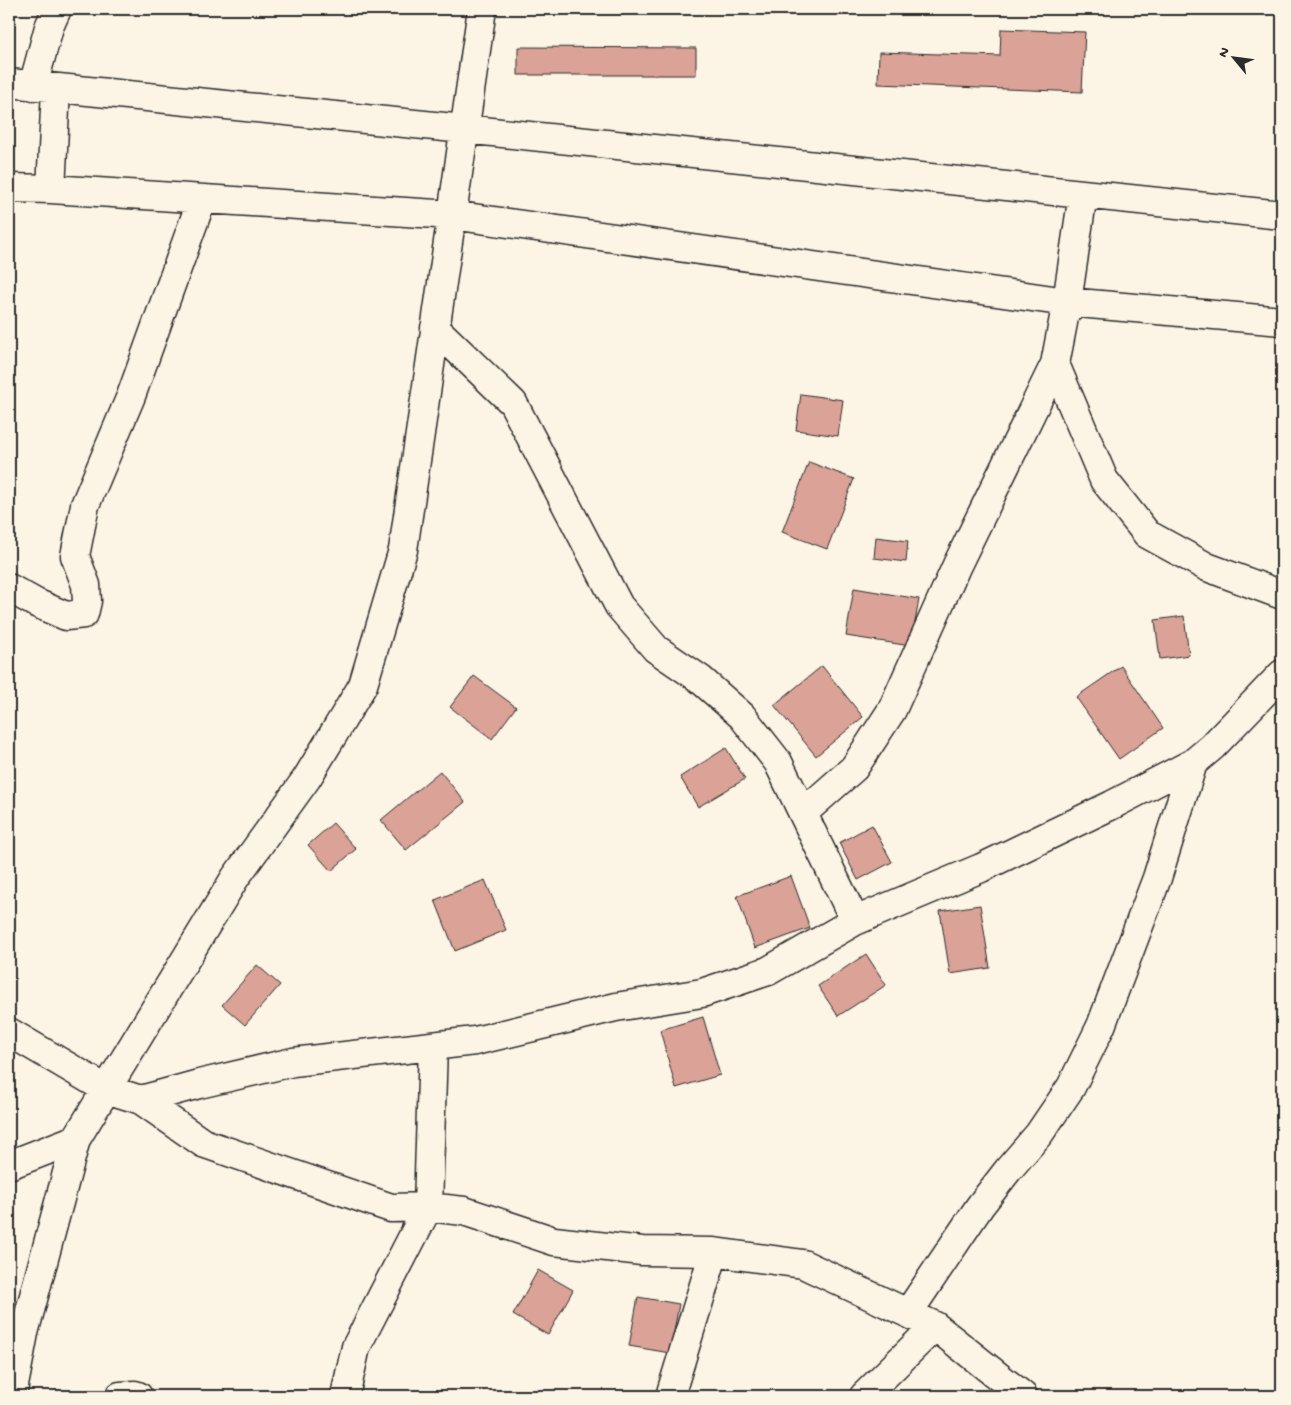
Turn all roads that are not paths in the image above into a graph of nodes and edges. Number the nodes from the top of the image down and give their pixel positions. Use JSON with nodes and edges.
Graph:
{"nodes":[{"id":1,"x":57,"y":9,"type":"edge"},
{"id":2,"x":482,"y":9,"type":"edge"},
{"id":3,"x":33,"y":86,"type":"edge"},
{"id":4,"x":464,"y":129,"type":"junction"},
{"id":5,"x":9,"y":188,"type":"edge"},
{"id":6,"x":51,"y":189,"type":"junction"},
{"id":7,"x":1083,"y":194,"type":"junction"},
{"id":8,"x":202,"y":198,"type":"junction"},
{"id":9,"x":452,"y":215,"type":"junction"},
{"id":10,"x":1282,"y":215,"type":"edge"},
{"id":11,"x":1067,"y":302,"type":"junction"},
{"id":12,"x":1282,"y":322,"type":"edge"},
{"id":13,"x":435,"y":328,"type":"junction"},
{"id":14,"x":1055,"y":364,"type":"junction"},
{"id":15,"x":9,"y":588,"type":"edge"},
{"id":16,"x":1282,"y":595,"type":"edge"},
{"id":17,"x":1282,"y":674,"type":"edge"},
{"id":18,"x":1193,"y":764,"type":"junction"},
{"id":19,"x":803,"y":813,"type":"junction"},
{"id":20,"x":855,"y":921,"type":"junction"},
{"id":21,"x":9,"y":1032,"type":"edge"},
{"id":22,"x":433,"y":1046,"type":"junction"},
{"id":23,"x":106,"y":1089,"type":"junction"},
{"id":24,"x":142,"y":1100,"type":"junction"},
{"id":25,"x":76,"y":1140,"type":"junction"},
{"id":26,"x":9,"y":1165,"type":"edge"},
{"id":27,"x":428,"y":1207,"type":"junction"},
{"id":28,"x":714,"y":1252,"type":"junction"},
{"id":29,"x":908,"y":1313,"type":"junction"},
{"id":30,"x":934,"y":1326,"type":"junction"},
{"id":31,"x":12,"y":1396,"type":"edge"},
{"id":32,"x":120,"y":1396,"type":"edge"},
{"id":33,"x":138,"y":1396,"type":"edge"},
{"id":34,"x":345,"y":1396,"type":"edge"},
{"id":35,"x":670,"y":1396,"type":"edge"},
{"id":36,"x":864,"y":1396,"type":"edge"},
{"id":37,"x":1023,"y":1396,"type":"edge"}],
"edges":[{"from":1,"to":3,"type":"street"},
{"from":2,"to":4,"type":"street"},
{"from":3,"to":4,"type":"street"},
{"from":3,"to":6,"type":"street"},
{"from":4,"to":7,"type":"street"},
{"from":4,"to":9,"type":"street"},
{"from":5,"to":6,"type":"street"},
{"from":6,"to":8,"type":"street"},
{"from":7,"to":10,"type":"street"},
{"from":7,"to":11,"type":"street"},
{"from":8,"to":9,"type":"street"},
{"from":8,"to":15,"type":"street"},
{"from":9,"to":11,"type":"street"},
{"from":9,"to":13,"type":"street"},
{"from":11,"to":12,"type":"street"},
{"from":11,"to":14,"type":"street"},
{"from":13,"to":19,"type":"street"},
{"from":13,"to":23,"type":"street"},
{"from":14,"to":16,"type":"street"},
{"from":14,"to":19,"type":"street"},
{"from":17,"to":18,"type":"street"},
{"from":18,"to":20,"type":"street"},
{"from":18,"to":29,"type":"street"},
{"from":19,"to":20,"type":"street"},
{"from":20,"to":22,"type":"street"},
{"from":21,"to":23,"type":"street"},
{"from":22,"to":24,"type":"street"},
{"from":22,"to":27,"type":"street"},
{"from":23,"to":24,"type":"street"},
{"from":23,"to":25,"type":"street"},
{"from":24,"to":27,"type":"street"},
{"from":25,"to":26,"type":"street"},
{"from":25,"to":31,"type":"street"},
{"from":27,"to":28,"type":"street"},
{"from":27,"to":34,"type":"street"},
{"from":28,"to":29,"type":"street"},
{"from":28,"to":35,"type":"street"},
{"from":29,"to":30,"type":"street"},
{"from":30,"to":36,"type":"street"},
{"from":30,"to":37,"type":"street"},
{"from":32,"to":33,"type":"street"}]}
